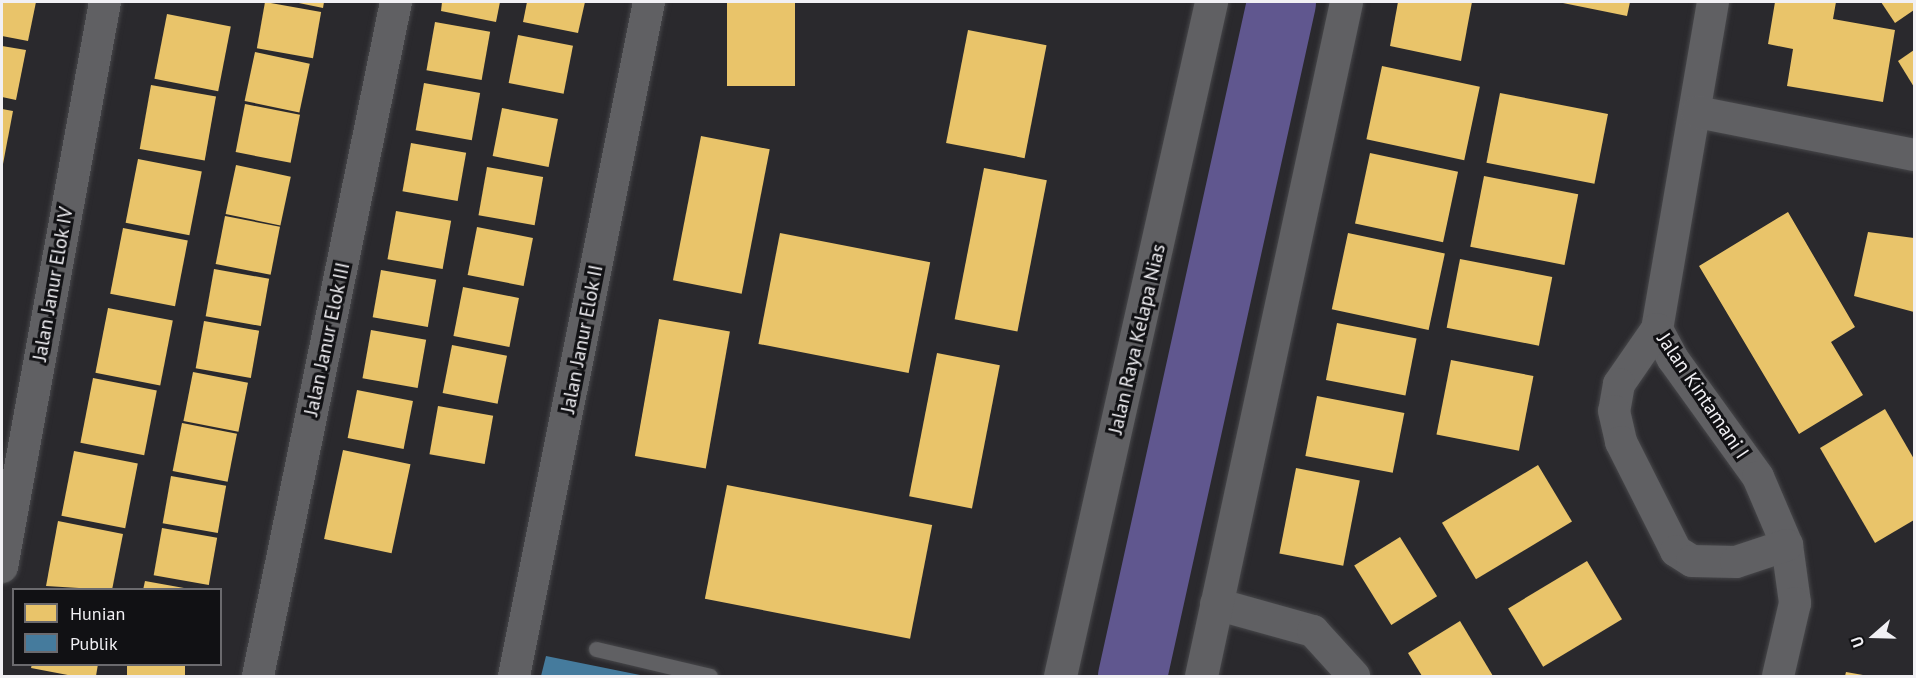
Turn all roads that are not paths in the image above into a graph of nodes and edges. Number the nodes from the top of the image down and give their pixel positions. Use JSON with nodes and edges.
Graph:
{"nodes":[{"id":1,"x":105,"y":2,"type":"edge"},
{"id":2,"x":396,"y":2,"type":"edge"},
{"id":3,"x":649,"y":2,"type":"edge"},
{"id":4,"x":1211,"y":2,"type":"edge"},
{"id":5,"x":1346,"y":2,"type":"edge"},
{"id":6,"x":1713,"y":2,"type":"edge"},
{"id":7,"x":1697,"y":112,"type":"junction"},
{"id":8,"x":1914,"y":154,"type":"edge"},
{"id":9,"x":1657,"y":328,"type":"junction"},
{"id":10,"x":1787,"y":545,"type":"junction"},
{"id":11,"x":2,"y":567,"type":"edge"},
{"id":12,"x":1216,"y":604,"type":"junction"},
{"id":13,"x":596,"y":649,"type":"dead end"},
{"id":14,"x":258,"y":676,"type":"edge"},
{"id":15,"x":514,"y":676,"type":"edge"},
{"id":16,"x":710,"y":676,"type":"edge"},
{"id":17,"x":1060,"y":676,"type":"edge"},
{"id":18,"x":1201,"y":676,"type":"edge"},
{"id":19,"x":1354,"y":676,"type":"edge"},
{"id":20,"x":1778,"y":676,"type":"edge"}],
"edges":[{"from":1,"to":11,"type":"street","name":"Jalan Janur Elok IV"},
{"from":2,"to":14,"type":"street","name":"Jalan Janur Elok III"},
{"from":3,"to":15,"type":"street","name":"Jalan Janur Elok II"},
{"from":4,"to":17,"type":"main road","name":"Jalan Raya Kelapa Nias"},
{"from":5,"to":12,"type":"main road"},
{"from":6,"to":7,"type":"street","name":"Jalan Kintamani I"},
{"from":7,"to":8,"type":"street"},
{"from":7,"to":9,"type":"street","name":"Jalan Kintamani I"},
{"from":9,"to":10,"type":"street","name":"Jalan Kintamani I"},
{"from":9,"to":10,"type":"street"},
{"from":10,"to":20,"type":"street","name":"Jalan Kintamani I"},
{"from":12,"to":18,"type":"main road"},
{"from":12,"to":19,"type":"street"},
{"from":13,"to":16,"type":"lane"}]}
